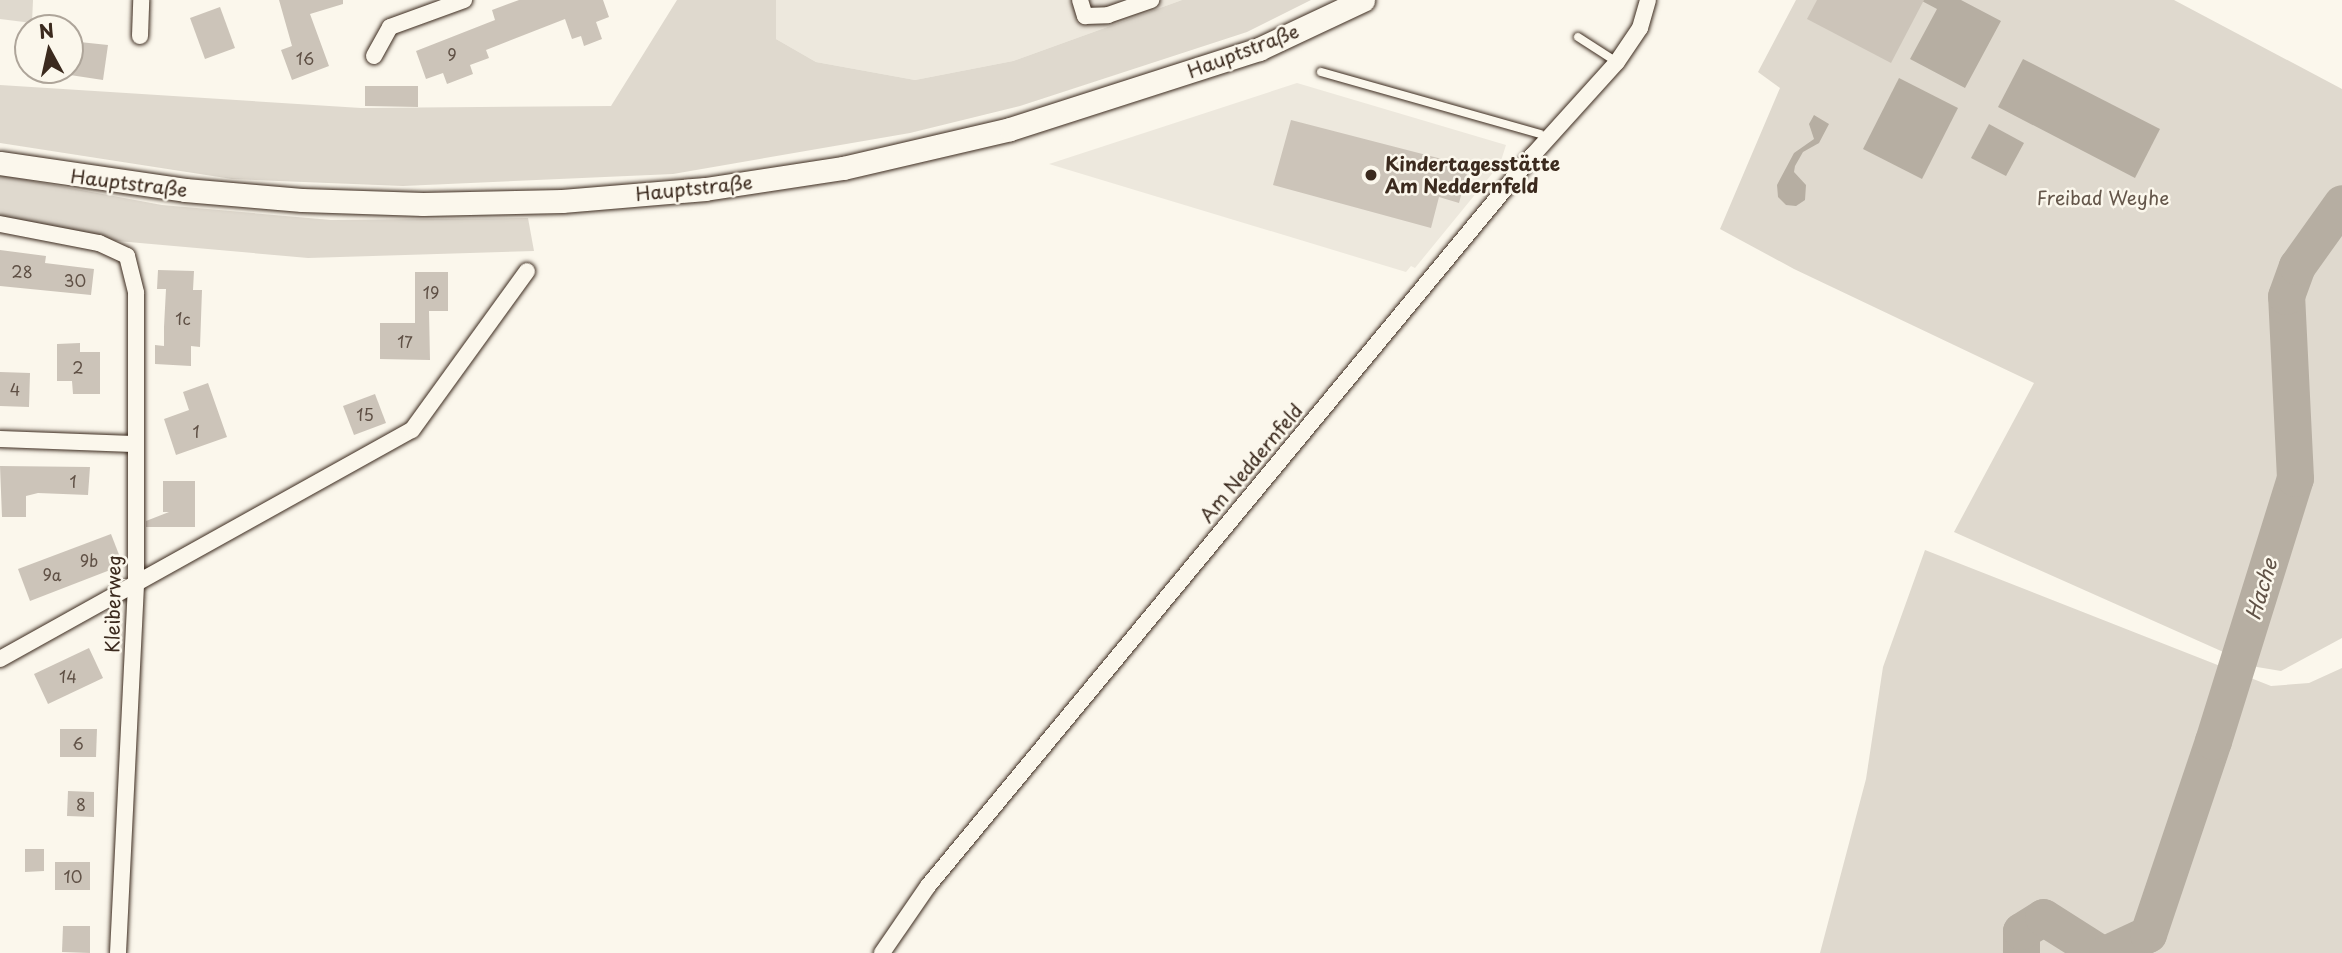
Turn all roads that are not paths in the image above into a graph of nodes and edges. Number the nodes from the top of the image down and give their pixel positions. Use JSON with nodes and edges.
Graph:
{"nodes":[{"id":1,"x":141,"y":0,"type":"edge"},
{"id":2,"x":464,"y":0,"type":"edge"},
{"id":3,"x":1080,"y":0,"type":"edge"},
{"id":4,"x":1150,"y":0,"type":"edge"},
{"id":5,"x":1363,"y":0,"type":"edge"},
{"id":6,"x":1648,"y":0,"type":"edge"},
{"id":7,"x":140,"y":36,"type":"dead end"},
{"id":8,"x":1578,"y":37,"type":"dead end"},
{"id":9,"x":373,"y":56,"type":"dead end"},
{"id":10,"x":1616,"y":62,"type":"junction"},
{"id":11,"x":1321,"y":72,"type":"dead end"},
{"id":12,"x":1540,"y":134,"type":"dead end"},
{"id":13,"x":0,"y":163,"type":"edge"},
{"id":14,"x":0,"y":224,"type":"edge"},
{"id":15,"x":527,"y":271,"type":"dead end"},
{"id":16,"x":0,"y":439,"type":"edge"},
{"id":17,"x":133,"y":444,"type":"junction"},
{"id":18,"x":136,"y":585,"type":"junction"},
{"id":19,"x":0,"y":659,"type":"edge"},
{"id":20,"x":118,"y":953,"type":"edge"},
{"id":21,"x":882,"y":953,"type":"edge"}],
"edges":[{"from":1,"to":7,"type":"street"},
{"from":2,"to":9,"type":"street"},
{"from":3,"to":4,"type":"street"},
{"from":5,"to":13,"type":"main road","name":"Hauptstraße"},
{"from":6,"to":10,"type":"street","name":"Am Neddernfeld"},
{"from":8,"to":10,"type":"lane"},
{"from":10,"to":21,"type":"street","name":"Am Neddernfeld"},
{"from":11,"to":12,"type":"lane"},
{"from":14,"to":17,"type":"street","name":"Kleiberweg"},
{"from":15,"to":18,"type":"street"},
{"from":16,"to":17,"type":"street"},
{"from":17,"to":18,"type":"street","name":"Kleiberweg"},
{"from":18,"to":19,"type":"street"},
{"from":18,"to":20,"type":"street","name":"Kleiberweg"}]}
